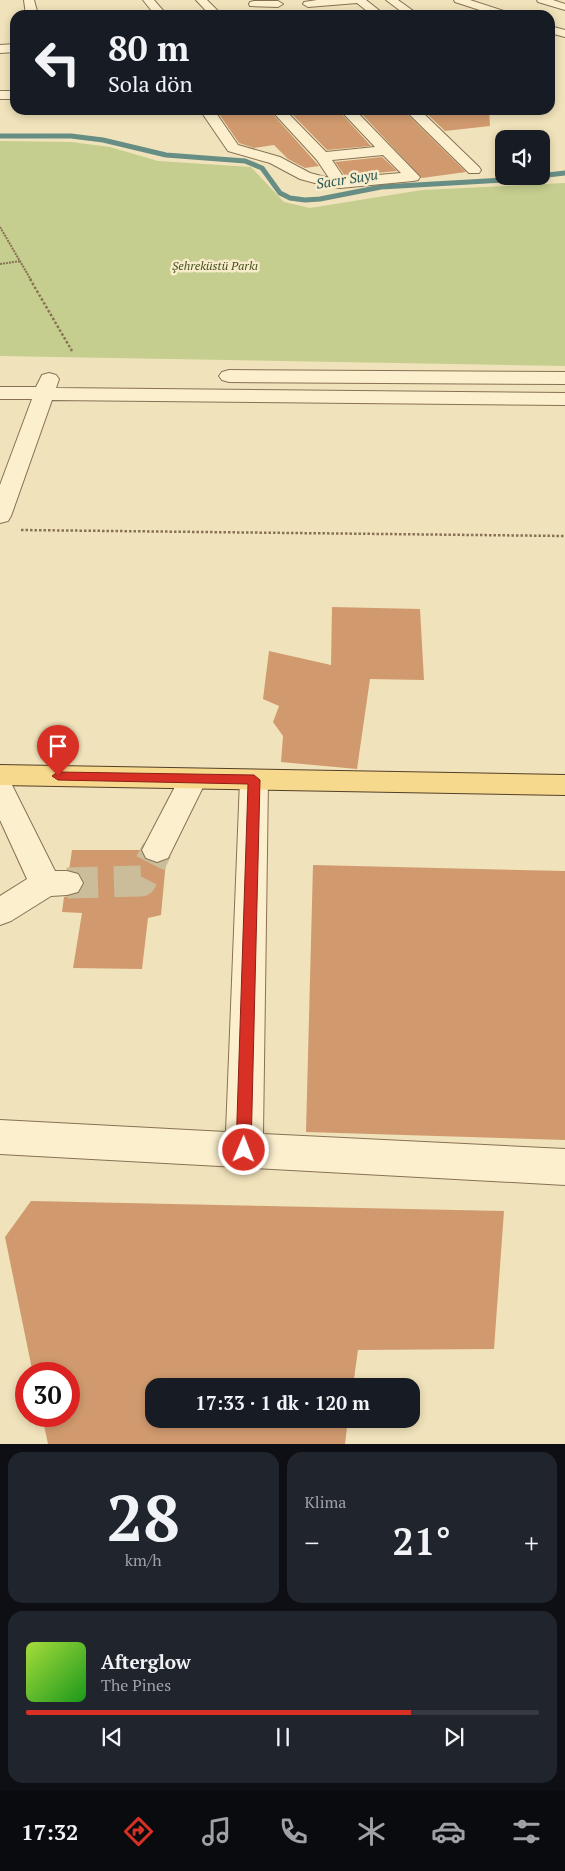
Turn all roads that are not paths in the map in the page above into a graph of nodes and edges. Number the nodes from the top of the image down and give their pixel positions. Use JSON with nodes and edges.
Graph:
{"nodes":[{"id":1,"x":148,"y":0,"type":"edge"},
{"id":2,"x":201,"y":0,"type":"edge"},
{"id":3,"x":359,"y":0,"type":"edge"},
{"id":4,"x":391,"y":0,"type":"edge"},
{"id":5,"x":542,"y":0,"type":"edge"},
{"id":6,"x":251,"y":2,"type":"edge"},
{"id":7,"x":305,"y":2,"type":"edge"},
{"id":8,"x":457,"y":2,"type":"edge"},
{"id":9,"x":278,"y":4,"type":"dead end"},
{"id":10,"x":565,"y":7,"type":"edge"},
{"id":11,"x":157,"y":10,"type":"edge"},
{"id":12,"x":211,"y":10,"type":"edge"},
{"id":13,"x":315,"y":10,"type":"edge"},
{"id":14,"x":372,"y":10,"type":"edge"},
{"id":15,"x":406,"y":10,"type":"edge"},
{"id":16,"x":487,"y":10,"type":"edge"},
{"id":17,"x":210,"y":115,"type":"edge"},
{"id":18,"x":283,"y":115,"type":"edge"},
{"id":19,"x":352,"y":115,"type":"edge"},
{"id":20,"x":417,"y":115,"type":"edge"},
{"id":21,"x":387,"y":150,"type":"junction"},
{"id":22,"x":322,"y":157,"type":"junction"},
{"id":23,"x":474,"y":170,"type":"dead end"},
{"id":24,"x":340,"y":183,"type":"junction"},
{"id":25,"x":25,"y":375,"type":"dead end"},
{"id":26,"x":100,"y":376,"type":"dead end"},
{"id":27,"x":209,"y":376,"type":"dead end"},
{"id":28,"x":565,"y":378,"type":"edge"},
{"id":29,"x":47,"y":384,"type":"junction"},
{"id":30,"x":0,"y":393,"type":"edge"},
{"id":31,"x":565,"y":399,"type":"edge"},
{"id":32,"x":0,"y":516,"type":"edge"},
{"id":33,"x":0,"y":775,"type":"edge"},
{"id":34,"x":193,"y":779,"type":"junction"},
{"id":35,"x":254,"y":780,"type":"junction"},
{"id":36,"x":565,"y":785,"type":"edge"},
{"id":37,"x":0,"y":788,"type":"edge"},
{"id":38,"x":157,"y":850,"type":"tunnel mouth"},
{"id":39,"x":0,"y":912,"type":"edge"},
{"id":40,"x":0,"y":1137,"type":"edge"},
{"id":41,"x":244,"y":1150,"type":"junction"},
{"id":42,"x":565,"y":1167,"type":"edge"}],
"edges":[{"from":1,"to":11,"type":"street"},
{"from":2,"to":12,"type":"street"},
{"from":3,"to":7,"type":"street"},
{"from":3,"to":14,"type":"street"},
{"from":4,"to":15,"type":"street"},
{"from":5,"to":10,"type":"street"},
{"from":6,"to":9,"type":"street"},
{"from":7,"to":13,"type":"street"},
{"from":8,"to":16,"type":"street"},
{"from":17,"to":24,"type":"street"},
{"from":18,"to":22,"type":"street"},
{"from":19,"to":21,"type":"street"},
{"from":20,"to":23,"type":"street"},
{"from":21,"to":22,"type":"street"},
{"from":21,"to":24,"type":"street"},
{"from":22,"to":24,"type":"street"},
{"from":25,"to":29,"type":"street"},
{"from":26,"to":29,"type":"street"},
{"from":27,"to":28,"type":"street"},
{"from":29,"to":30,"type":"street"},
{"from":29,"to":31,"type":"street"},
{"from":29,"to":32,"type":"street"},
{"from":33,"to":34,"type":"main road"},
{"from":34,"to":35,"type":"main road"},
{"from":34,"to":38,"type":"street"},
{"from":35,"to":36,"type":"main road"},
{"from":35,"to":41,"type":"street"},
{"from":37,"to":39,"type":"street"},
{"from":40,"to":41,"type":"street"},
{"from":41,"to":42,"type":"street"}]}
